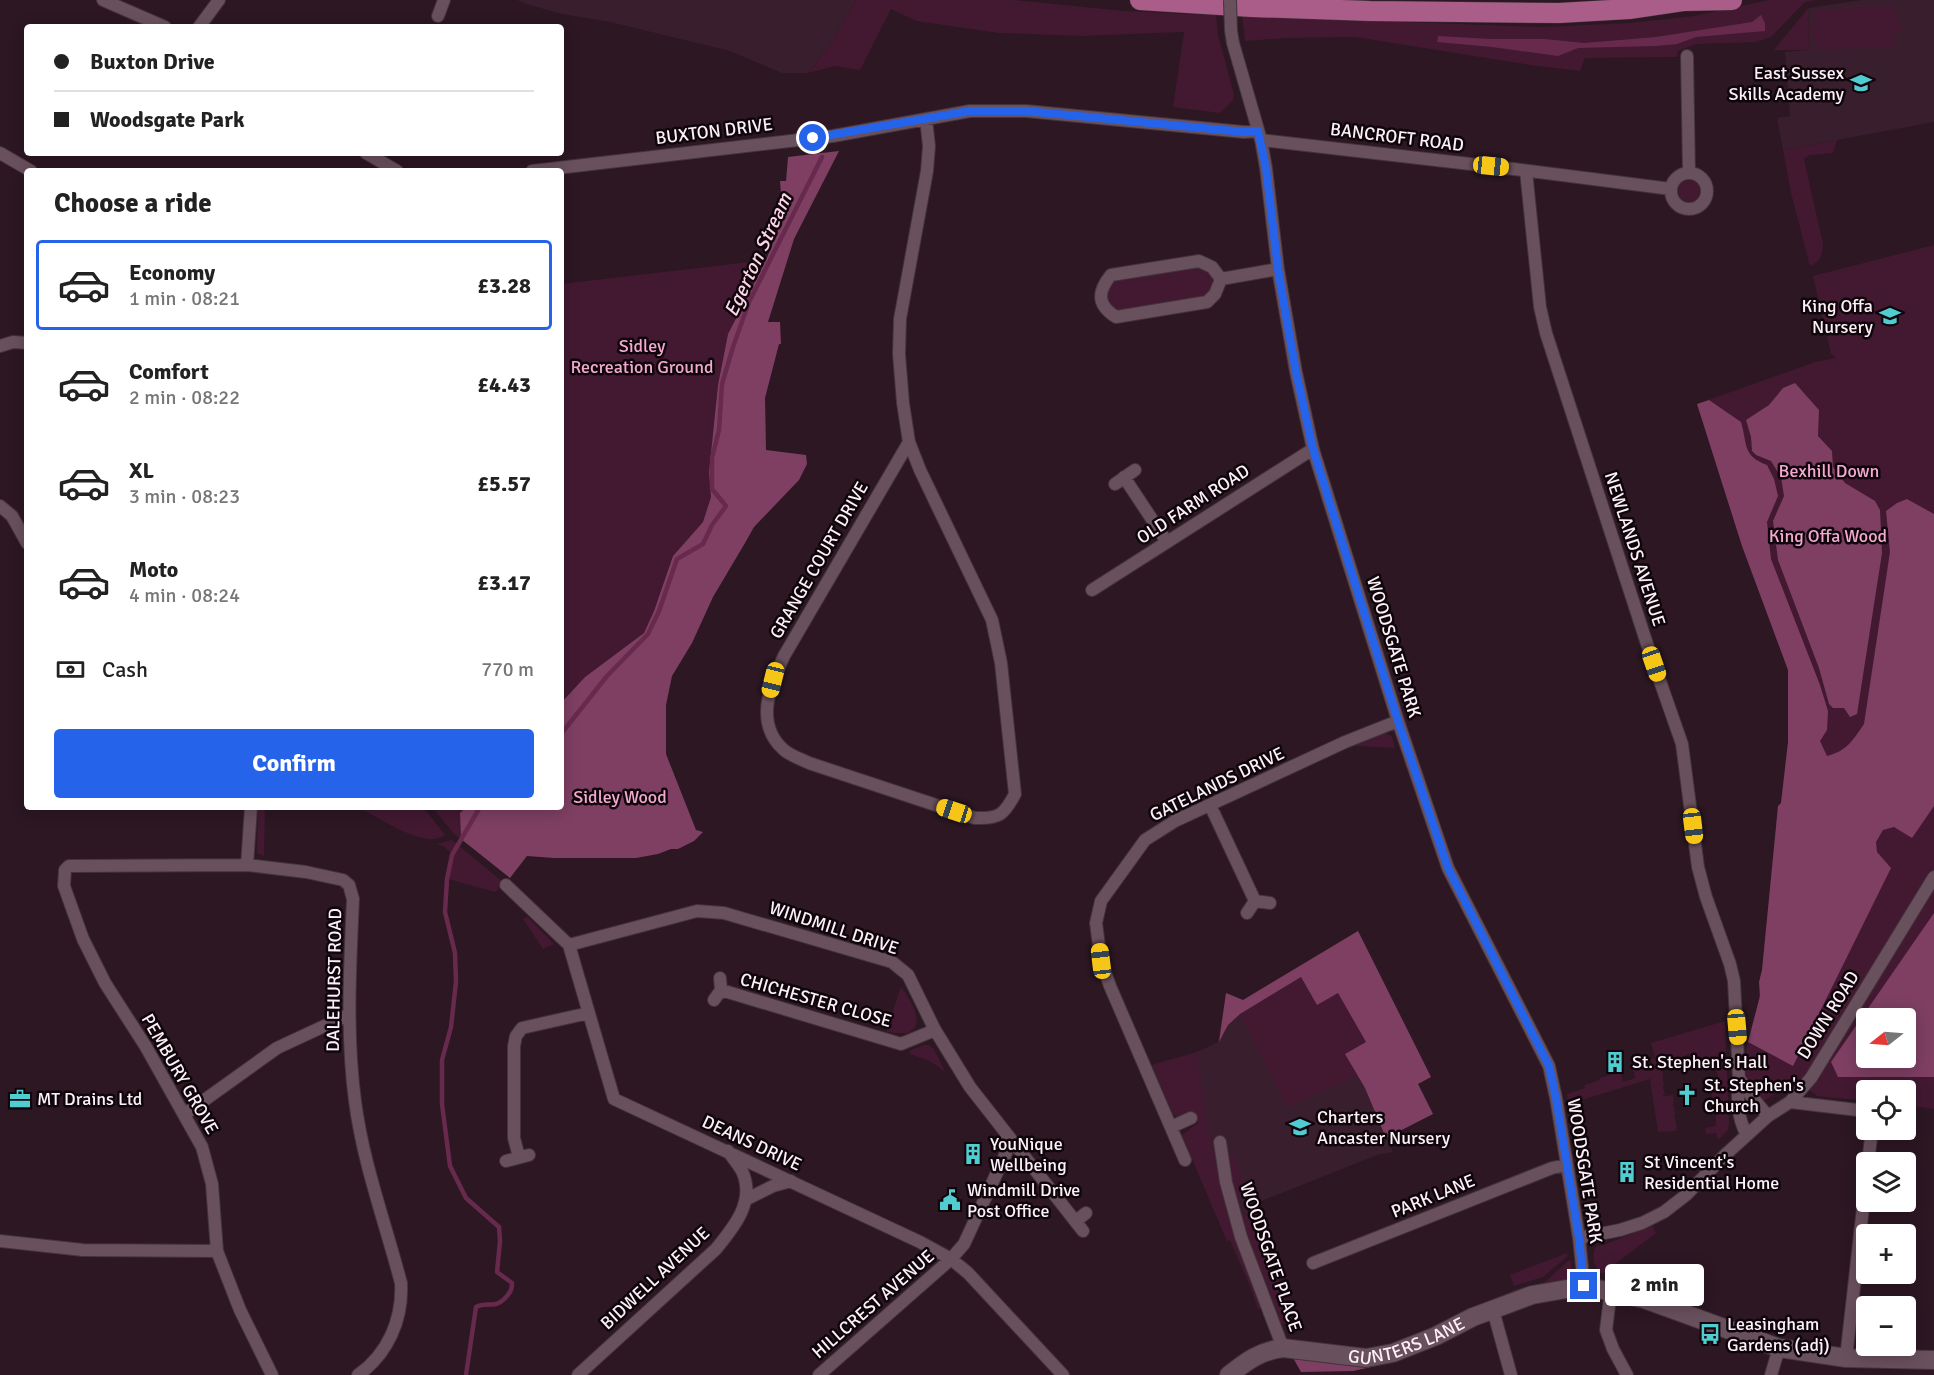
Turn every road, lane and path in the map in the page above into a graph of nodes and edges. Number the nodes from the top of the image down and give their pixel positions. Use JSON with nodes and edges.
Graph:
{"nodes":[{"id":1,"x":103,"y":0,"type":"edge"},
{"id":2,"x":219,"y":0,"type":"edge"},
{"id":3,"x":444,"y":0,"type":"edge"},
{"id":4,"x":1140,"y":0,"type":"edge"},
{"id":5,"x":1230,"y":0,"type":"edge"},
{"id":6,"x":1732,"y":0,"type":"edge"},
{"id":7,"x":1684,"y":1,"type":"edge"},
{"id":8,"x":438,"y":16,"type":"dead end"},
{"id":9,"x":158,"y":24,"type":"edge"},
{"id":10,"x":201,"y":24,"type":"edge"},
{"id":11,"x":1687,"y":56,"type":"dead end"},
{"id":12,"x":926,"y":118,"type":"junction"},
{"id":13,"x":1260,"y":135,"type":"junction"},
{"id":14,"x":0,"y":153,"type":"edge"},
{"id":15,"x":26,"y":168,"type":"edge"},
{"id":16,"x":558,"y":168,"type":"edge"},
{"id":17,"x":1526,"y":171,"type":"junction"},
{"id":18,"x":1689,"y":173,"type":"junction"},
{"id":19,"x":1671,"y":189,"type":"junction"},
{"id":20,"x":1278,"y":269,"type":"junction"},
{"id":21,"x":1221,"y":279,"type":"junction"},
{"id":22,"x":24,"y":343,"type":"edge"},
{"id":23,"x":0,"y":346,"type":"edge"},
{"id":24,"x":909,"y":442,"type":"junction"},
{"id":25,"x":1313,"y":449,"type":"junction"},
{"id":26,"x":1125,"y":477,"type":"dead end"},
{"id":27,"x":0,"y":506,"type":"edge"},
{"id":28,"x":24,"y":538,"type":"edge"},
{"id":29,"x":1167,"y":542,"type":"junction"},
{"id":30,"x":1092,"y":590,"type":"dead end"},
{"id":31,"x":1398,"y":721,"type":"junction"},
{"id":32,"x":1210,"y":805,"type":"junction"},
{"id":33,"x":251,"y":810,"type":"edge"},
{"id":34,"x":247,"y":865,"type":"junction"},
{"id":35,"x":69,"y":866,"type":"joint"},
{"id":36,"x":1934,"y":877,"type":"edge"},
{"id":37,"x":506,"y":885,"type":"dead end"},
{"id":38,"x":1255,"y":902,"type":"junction"},
{"id":39,"x":1270,"y":903,"type":"dead end"},
{"id":40,"x":1247,"y":913,"type":"dead end"},
{"id":41,"x":569,"y":945,"type":"junction"},
{"id":42,"x":718,"y":990,"type":"dead end"},
{"id":43,"x":589,"y":1013,"type":"junction"},
{"id":44,"x":348,"y":1015,"type":"junction"},
{"id":45,"x":935,"y":1030,"type":"junction"},
{"id":46,"x":1739,"y":1078,"type":"junction"},
{"id":47,"x":1790,"y":1102,"type":"junction"},
{"id":48,"x":1856,"y":1110,"type":"edge"},
{"id":49,"x":185,"y":1114,"type":"junction"},
{"id":50,"x":1768,"y":1116,"type":"junction"},
{"id":51,"x":1191,"y":1118,"type":"dead end"},
{"id":52,"x":1171,"y":1127,"type":"junction"},
{"id":53,"x":1006,"y":1133,"type":"junction"},
{"id":54,"x":1747,"y":1135,"type":"junction"},
{"id":55,"x":1220,"y":1142,"type":"dead end"},
{"id":56,"x":727,"y":1150,"type":"junction"},
{"id":57,"x":1185,"y":1160,"type":"dead end"},
{"id":58,"x":506,"y":1161,"type":"dead end"},
{"id":59,"x":1566,"y":1165,"type":"junction"},
{"id":60,"x":791,"y":1181,"type":"junction"},
{"id":61,"x":747,"y":1199,"type":"junction"},
{"id":62,"x":1862,"y":1212,"type":"edge"},
{"id":63,"x":1081,"y":1222,"type":"dead end"},
{"id":64,"x":1579,"y":1238,"type":"junction"},
{"id":65,"x":0,"y":1241,"type":"edge"},
{"id":66,"x":217,"y":1251,"type":"junction"},
{"id":67,"x":951,"y":1259,"type":"junction"},
{"id":68,"x":1313,"y":1263,"type":"dead end"},
{"id":69,"x":1584,"y":1286,"type":"junction"},
{"id":70,"x":1611,"y":1290,"type":"junction"},
{"id":71,"x":1492,"y":1310,"type":"junction"},
{"id":72,"x":1283,"y":1348,"type":"junction"},
{"id":73,"x":1779,"y":1348,"type":"junction"},
{"id":74,"x":1846,"y":1358,"type":"junction"},
{"id":75,"x":1934,"y":1360,"type":"edge"},
{"id":76,"x":272,"y":1375,"type":"edge"},
{"id":77,"x":358,"y":1375,"type":"edge"},
{"id":78,"x":578,"y":1375,"type":"edge"},
{"id":79,"x":819,"y":1375,"type":"edge"},
{"id":80,"x":1063,"y":1375,"type":"edge"},
{"id":81,"x":1229,"y":1375,"type":"edge"},
{"id":82,"x":1512,"y":1375,"type":"edge"},
{"id":83,"x":1627,"y":1375,"type":"edge"},
{"id":84,"x":1771,"y":1375,"type":"edge"}],
"edges":[{"from":1,"to":9,"type":"street"},
{"from":2,"to":10,"type":"street"},
{"from":3,"to":8,"type":"street"},
{"from":4,"to":7,"type":"main road"},
{"from":5,"to":13,"type":"street","name":"WOODSGATE PARK","bridge":true},
{"from":6,"to":7,"type":"main road"},
{"from":11,"to":18,"type":"street"},
{"from":12,"to":13,"type":"street","name":"BUXTON DRIVE"},
{"from":12,"to":16,"type":"street","name":"BUXTON DRIVE"},
{"from":12,"to":24,"type":"street","name":"GRANGE COURT DRIVE"},
{"from":13,"to":17,"type":"street","name":"BANCROFT ROAD"},
{"from":13,"to":20,"type":"street","name":"WOODSGATE PARK"},
{"from":14,"to":15,"type":"street"},
{"from":17,"to":19,"type":"street","name":"BANCROFT ROAD"},
{"from":17,"to":46,"type":"street","name":"NEWLANDS AVENUE"},
{"from":18,"to":19,"type":"street"},
{"from":18,"to":19,"type":"street"},
{"from":20,"to":21,"type":"street"},
{"from":20,"to":25,"type":"street","name":"WOODSGATE PARK"},
{"from":21,"to":21,"type":"street"},
{"from":22,"to":23,"type":"street"},
{"from":24,"to":24,"type":"street","name":"GRANGE COURT DRIVE"},
{"from":25,"to":29,"type":"street","name":"OLD FARM ROAD"},
{"from":25,"to":31,"type":"street","name":"WOODSGATE PARK"},
{"from":26,"to":29,"type":"street"},
{"from":27,"to":28,"type":"street"},
{"from":29,"to":30,"type":"street","name":"OLD FARM ROAD"},
{"from":31,"to":32,"type":"street","name":"GATELANDS DRIVE"},
{"from":31,"to":59,"type":"street","name":"WOODSGATE PARK"},
{"from":32,"to":38,"type":"street"},
{"from":32,"to":52,"type":"street","name":"GATELANDS DRIVE"},
{"from":33,"to":34,"type":"street"},
{"from":34,"to":35,"type":"street","name":"DALEHURST ROAD"},
{"from":34,"to":44,"type":"street","name":"DALEHURST ROAD"},
{"from":35,"to":49,"type":"street","name":"PEMBURY GROVE"},
{"from":36,"to":47,"type":"street","name":"DOWN ROAD"},
{"from":37,"to":41,"type":"street"},
{"from":38,"to":39,"type":"street"},
{"from":38,"to":40,"type":"street"},
{"from":41,"to":43,"type":"street","name":"DEANS DRIVE"},
{"from":41,"to":45,"type":"street","name":"WINDMILL DRIVE"},
{"from":42,"to":45,"type":"street","name":"CHICHESTER CLOSE"},
{"from":43,"to":56,"type":"street","name":"DEANS DRIVE"},
{"from":43,"to":58,"type":"street"},
{"from":44,"to":49,"type":"street"},
{"from":44,"to":77,"type":"street","name":"DALEHURST ROAD"},
{"from":45,"to":53,"type":"street","name":"WINDMILL DRIVE"},
{"from":46,"to":50,"type":"street"},
{"from":46,"to":54,"type":"street","name":"NEWLANDS AVENUE"},
{"from":47,"to":48,"type":"street"},
{"from":47,"to":50,"type":"street","name":"DOWN ROAD"},
{"from":49,"to":66,"type":"street","name":"PEMBURY GROVE"},
{"from":50,"to":54,"type":"street","name":"DOWN ROAD"},
{"from":51,"to":52,"type":"street"},
{"from":52,"to":57,"type":"street","name":"GATELANDS DRIVE"},
{"from":53,"to":63,"type":"street","name":"WINDMILL DRIVE"},
{"from":53,"to":67,"type":"street"},
{"from":54,"to":64,"type":"street","name":"DOWN ROAD"},
{"from":55,"to":72,"type":"street","name":"WOODSGATE PLACE"},
{"from":56,"to":60,"type":"street","name":"DEANS DRIVE"},
{"from":56,"to":61,"type":"street"},
{"from":59,"to":64,"type":"street","name":"WOODSGATE PARK"},
{"from":59,"to":68,"type":"street","name":"PARK LANE"},
{"from":60,"to":61,"type":"street"},
{"from":60,"to":67,"type":"street","name":"DEANS DRIVE"},
{"from":61,"to":78,"type":"street","name":"BIDWELL AVENUE"},
{"from":62,"to":74,"type":"street"},
{"from":64,"to":69,"type":"street","name":"WOODSGATE PARK"},
{"from":65,"to":66,"type":"street"},
{"from":66,"to":76,"type":"street","name":"PEMBURY GROVE"},
{"from":67,"to":79,"type":"street","name":"HILLCREST AVENUE"},
{"from":67,"to":80,"type":"street","name":"DEANS DRIVE"},
{"from":69,"to":70,"type":"street","name":"GUNTERS LANE"},
{"from":69,"to":71,"type":"street","name":"GUNTERS LANE"},
{"from":70,"to":73,"type":"street","name":"GUNTERS LANE"},
{"from":70,"to":83,"type":"street"},
{"from":71,"to":72,"type":"street","name":"GUNTERS LANE"},
{"from":71,"to":82,"type":"street"},
{"from":72,"to":81,"type":"street","name":"GUNTERS LANE"},
{"from":73,"to":74,"type":"street","name":"GUNTERS LANE"},
{"from":73,"to":84,"type":"street"},
{"from":74,"to":75,"type":"street","name":"GUNTERS LANE"}]}
